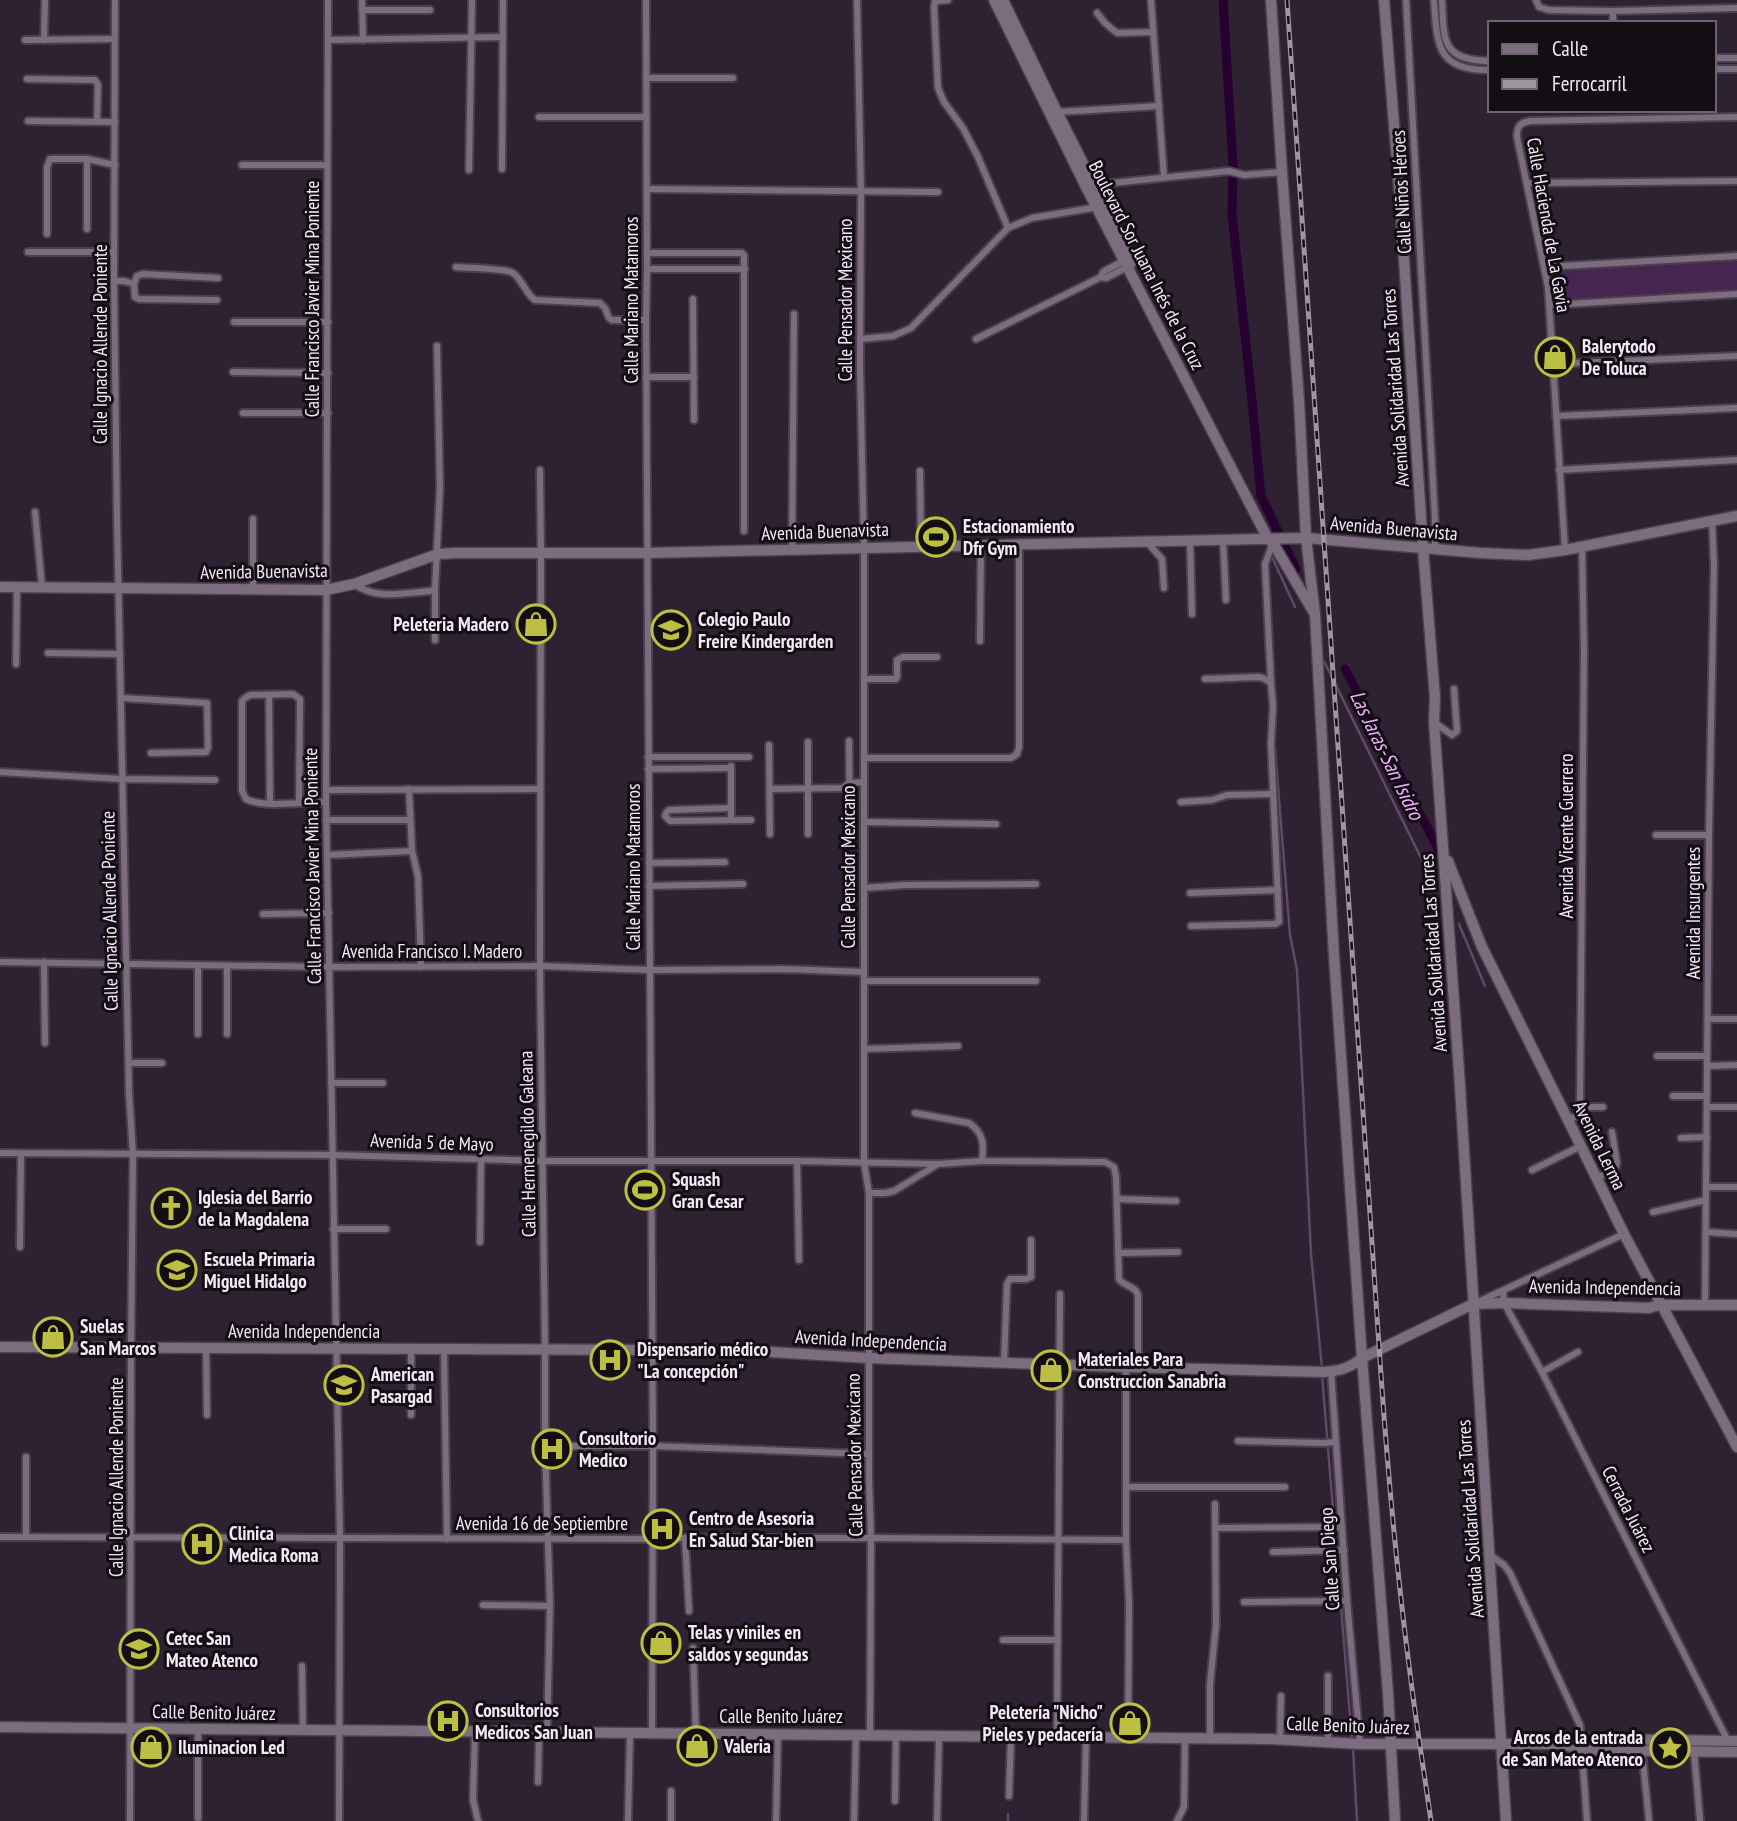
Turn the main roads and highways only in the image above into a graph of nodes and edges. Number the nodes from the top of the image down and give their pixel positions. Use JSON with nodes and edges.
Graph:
{"nodes":[{"id":1,"x":994,"y":0,"type":"edge"},
{"id":2,"x":1003,"y":0,"type":"edge"},
{"id":3,"x":1272,"y":0,"type":"edge"},
{"id":4,"x":1378,"y":0,"type":"edge"},
{"id":5,"x":1384,"y":0,"type":"edge"},
{"id":6,"x":1386,"y":27,"type":"junction"},
{"id":7,"x":1091,"y":188,"type":"junction"},
{"id":8,"x":1737,"y":516,"type":"edge"},
{"id":9,"x":1306,"y":538,"type":"junction"},
{"id":10,"x":1276,"y":540,"type":"junction"},
{"id":11,"x":1423,"y":548,"type":"junction"},
{"id":12,"x":0,"y":587,"type":"edge"},
{"id":13,"x":1315,"y":614,"type":"junction"},
{"id":14,"x":1444,"y":853,"type":"junction"},
{"id":15,"x":1473,"y":1304,"type":"junction"},
{"id":16,"x":1737,"y":1305,"type":"edge"},
{"id":17,"x":1657,"y":1306,"type":"junction"},
{"id":18,"x":0,"y":1347,"type":"edge"},
{"id":19,"x":1362,"y":1358,"type":"junction"},
{"id":20,"x":1737,"y":1447,"type":"edge"},
{"id":21,"x":0,"y":1727,"type":"edge"},
{"id":22,"x":1660,"y":1739,"type":"junction"},
{"id":23,"x":1733,"y":1741,"type":"edge"},
{"id":24,"x":1390,"y":1744,"type":"junction"},
{"id":25,"x":1582,"y":1744,"type":"junction"},
{"id":26,"x":1501,"y":1745,"type":"junction"},
{"id":27,"x":1661,"y":1751,"type":"junction"},
{"id":28,"x":1737,"y":1752,"type":"edge"},
{"id":29,"x":1395,"y":1821,"type":"edge"},
{"id":30,"x":1506,"y":1821,"type":"edge"}],
"edges":[{"from":1,"to":7,"type":"main road","name":"Boulevard Sor Juana Inés de la Cruz"},
{"from":2,"to":7,"type":"main road","name":"Boulevard Sor Juana Inés de la Cruz"},
{"from":3,"to":9,"type":"main road"},
{"from":4,"to":6,"type":"main road"},
{"from":5,"to":6,"type":"main road","name":"Avenida Solidaridad Las Torres"},
{"from":6,"to":11,"type":"main road","name":"Avenida Solidaridad Las Torres"},
{"from":7,"to":10,"type":"main road","name":"Boulevard Sor Juana Inés de la Cruz"},
{"from":8,"to":11,"type":"main road","name":"Avenida Buenavista"},
{"from":9,"to":10,"type":"main road","name":"Avenida Buenavista"},
{"from":9,"to":11,"type":"main road","name":"Avenida Buenavista"},
{"from":9,"to":13,"type":"main road"},
{"from":10,"to":12,"type":"main road","name":"Avenida Buenavista"},
{"from":10,"to":13,"type":"main road","name":"Boulevard Sor Juana Inés de la Cruz"},
{"from":11,"to":14,"type":"main road","name":"Avenida Solidaridad Las Torres"},
{"from":13,"to":19,"type":"main road"},
{"from":14,"to":15,"type":"main road","name":"Avenida Solidaridad Las Torres"},
{"from":14,"to":17,"type":"main road","name":"Avenida Lerma"},
{"from":15,"to":17,"type":"main road","name":"Avenida Independencia"},
{"from":15,"to":19,"type":"main road","name":"Avenida Independencia"},
{"from":15,"to":26,"type":"main road","name":"Avenida Solidaridad Las Torres"},
{"from":16,"to":17,"type":"main road","name":"Avenida Independencia"},
{"from":17,"to":20,"type":"main road","name":"Avenida Lerma"},
{"from":18,"to":19,"type":"main road","name":"Avenida Independencia"},
{"from":19,"to":24,"type":"main road"},
{"from":21,"to":24,"type":"main road","name":"Calle Benito Juárez"},
{"from":22,"to":23,"type":"main road","name":"Calle Benito Juárez"},
{"from":22,"to":25,"type":"main road","name":"Calle Benito Juárez"},
{"from":22,"to":27,"type":"main road"},
{"from":24,"to":26,"type":"main road","name":"Calle Benito Juárez"},
{"from":24,"to":29,"type":"main road"},
{"from":25,"to":26,"type":"main road","name":"Calle Benito Juárez"},
{"from":25,"to":27,"type":"main road","name":"Calle Benito Juárez"},
{"from":26,"to":30,"type":"main road","name":"Avenida Solidaridad Las Torres"},
{"from":27,"to":28,"type":"main road","name":"Calle Benito Juárez"}]}
